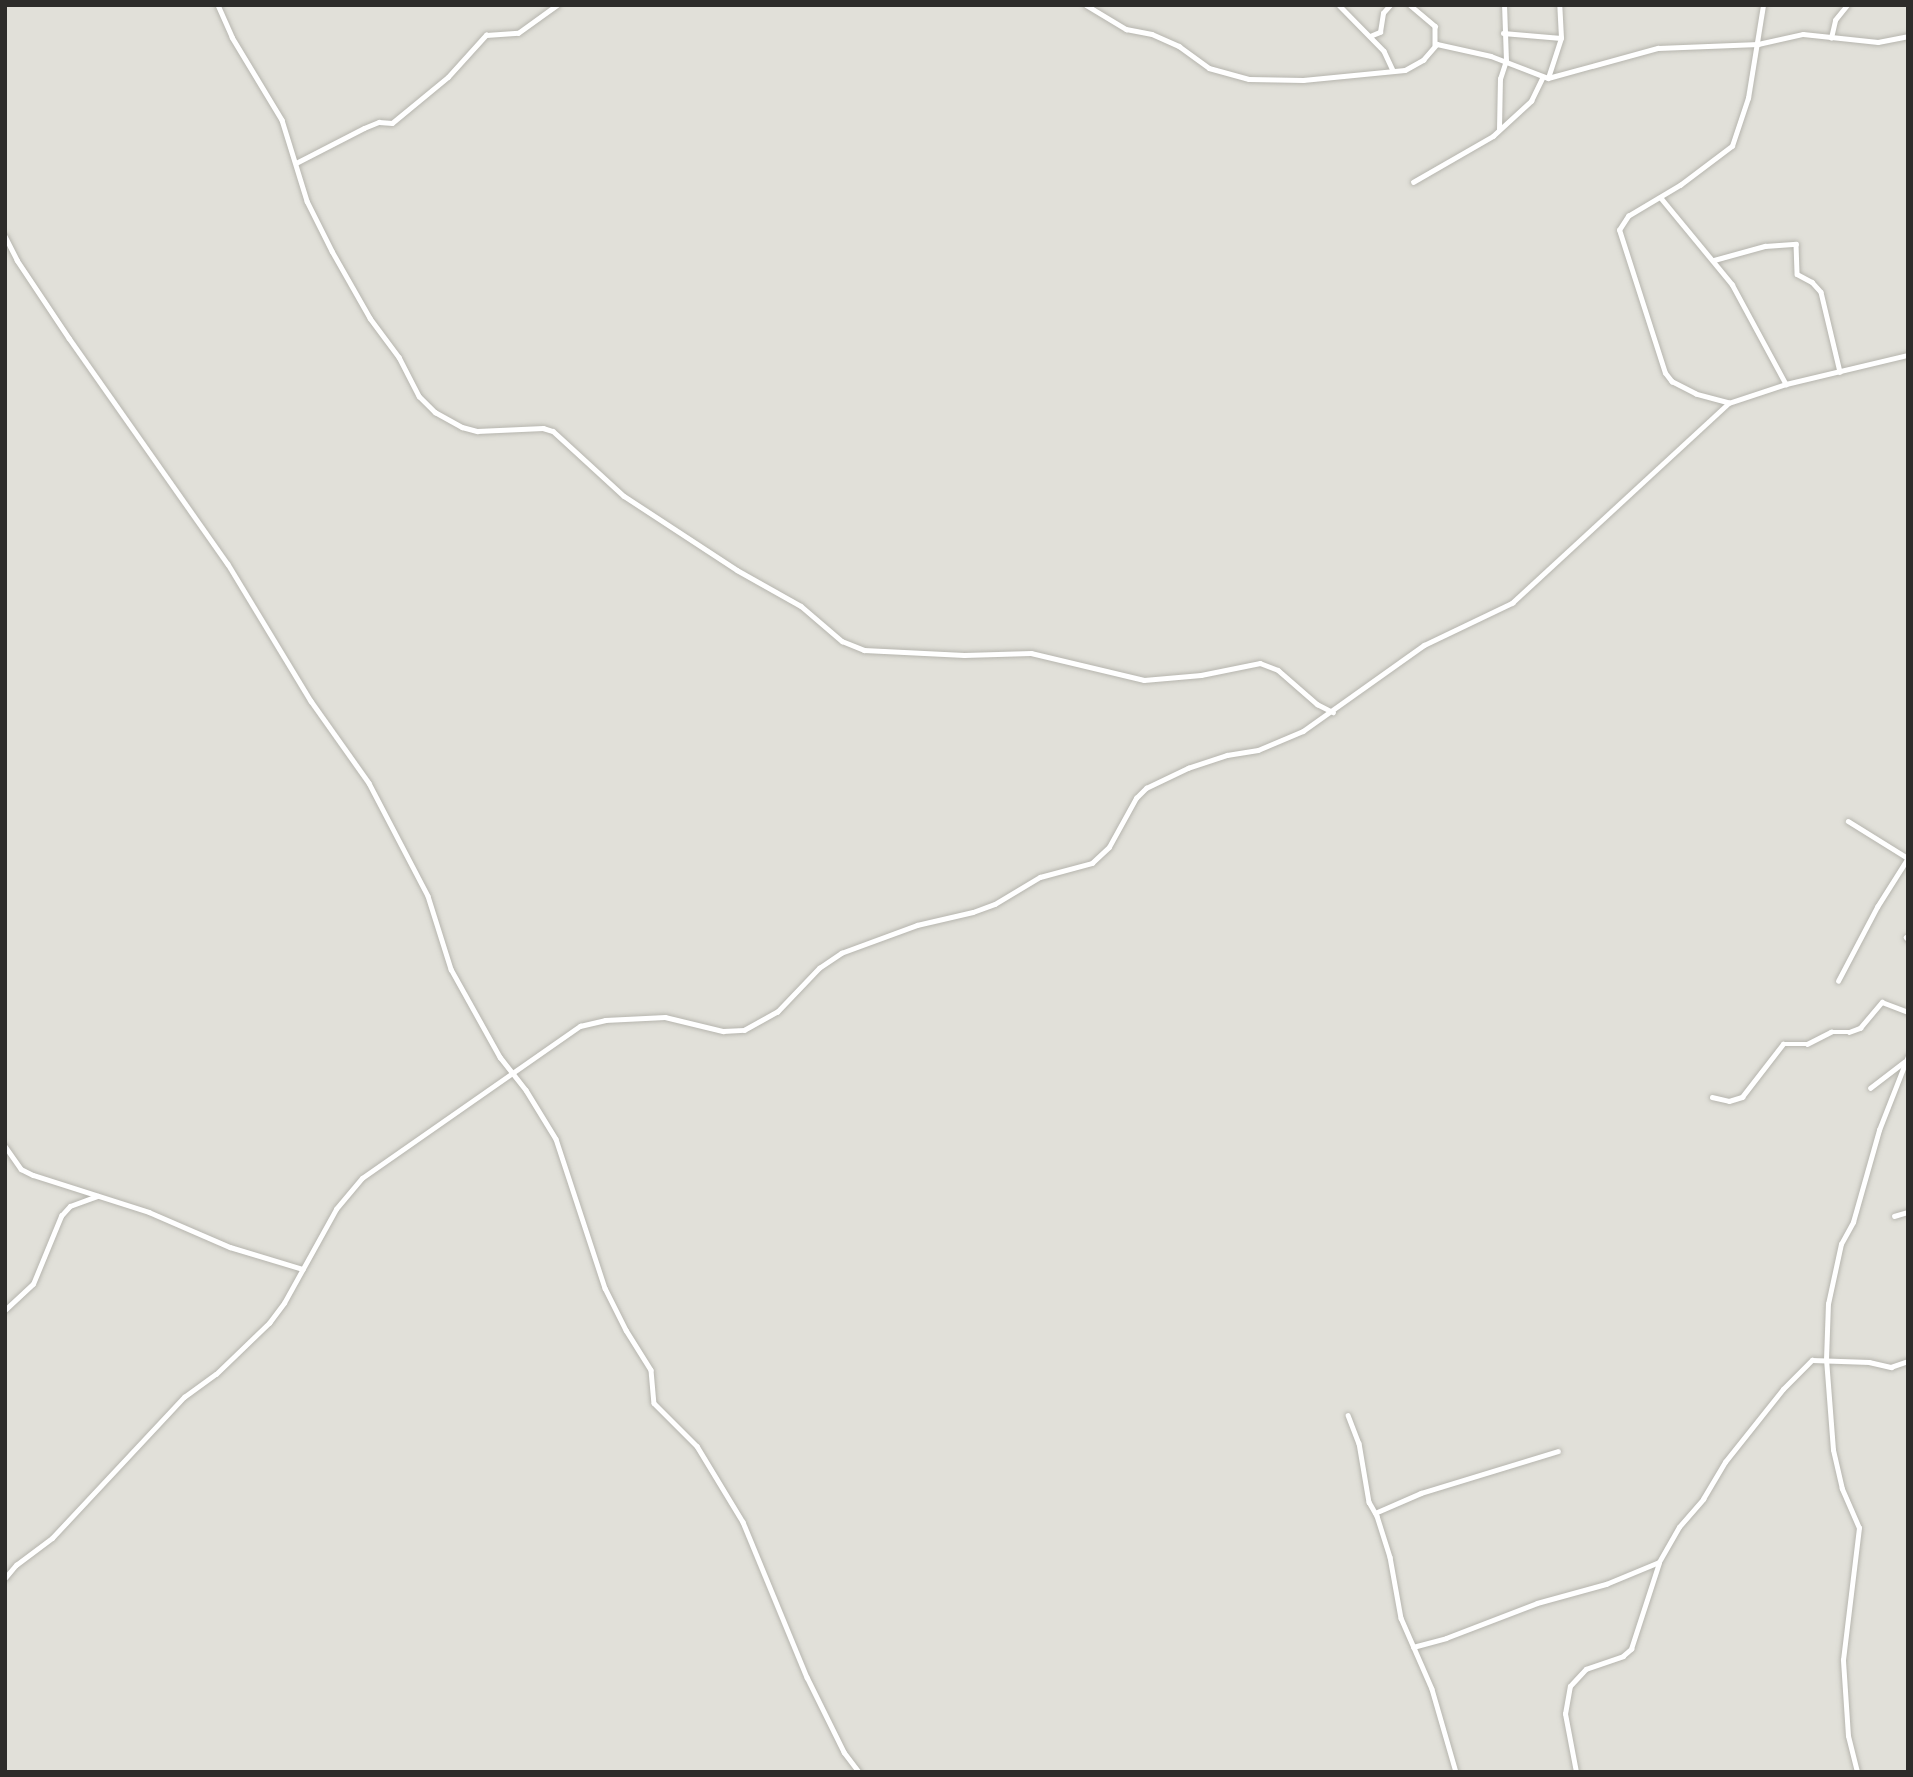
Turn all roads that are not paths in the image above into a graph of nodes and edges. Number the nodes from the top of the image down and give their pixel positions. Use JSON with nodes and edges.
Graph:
{"nodes":[{"id":1,"x":218,"y":5,"type":"edge"},
{"id":2,"x":557,"y":5,"type":"edge"},
{"id":3,"x":1086,"y":5,"type":"edge"},
{"id":4,"x":1339,"y":5,"type":"edge"},
{"id":5,"x":1390,"y":5,"type":"edge"},
{"id":6,"x":1410,"y":5,"type":"edge"},
{"id":7,"x":1504,"y":5,"type":"edge"},
{"id":8,"x":1559,"y":5,"type":"edge"},
{"id":9,"x":1763,"y":5,"type":"edge"},
{"id":10,"x":1847,"y":5,"type":"edge"},
{"id":11,"x":1503,"y":33,"type":"junction"},
{"id":12,"x":1369,"y":36,"type":"junction"},
{"id":13,"x":1908,"y":36,"type":"edge"},
{"id":14,"x":1831,"y":37,"type":"junction"},
{"id":15,"x":1561,"y":38,"type":"junction"},
{"id":16,"x":1758,"y":44,"type":"junction"},
{"id":17,"x":1435,"y":45,"type":"junction"},
{"id":18,"x":1506,"y":61,"type":"junction"},
{"id":19,"x":1393,"y":70,"type":"junction"},
{"id":20,"x":1545,"y":78,"type":"junction"},
{"id":21,"x":1499,"y":130,"type":"junction"},
{"id":22,"x":296,"y":163,"type":"junction"},
{"id":23,"x":1413,"y":182,"type":"dead end"},
{"id":24,"x":1661,"y":198,"type":"junction"},
{"id":25,"x":5,"y":236,"type":"edge"},
{"id":26,"x":1714,"y":260,"type":"junction"},
{"id":27,"x":1908,"y":355,"type":"edge"},
{"id":28,"x":1840,"y":372,"type":"junction"},
{"id":29,"x":1786,"y":384,"type":"junction"},
{"id":30,"x":1729,"y":403,"type":"junction"},
{"id":31,"x":1332,"y":712,"type":"junction"},
{"id":32,"x":1848,"y":821,"type":"dead end"},
{"id":33,"x":1908,"y":858,"type":"edge"},
{"id":34,"x":1838,"y":981,"type":"dead end"},
{"id":35,"x":1908,"y":1012,"type":"edge"},
{"id":36,"x":1908,"y":1056,"type":"edge"},
{"id":37,"x":1904,"y":1062,"type":"junction"},
{"id":38,"x":512,"y":1074,"type":"junction"},
{"id":39,"x":1870,"y":1088,"type":"dead end"},
{"id":40,"x":1712,"y":1097,"type":"dead end"},
{"id":41,"x":5,"y":1146,"type":"edge"},
{"id":42,"x":97,"y":1196,"type":"junction"},
{"id":43,"x":1908,"y":1212,"type":"edge"},
{"id":44,"x":1894,"y":1216,"type":"dead end"},
{"id":45,"x":303,"y":1269,"type":"junction"},
{"id":46,"x":5,"y":1310,"type":"edge"},
{"id":47,"x":1826,"y":1360,"type":"junction"},
{"id":48,"x":1908,"y":1361,"type":"edge"},
{"id":49,"x":1348,"y":1415,"type":"dead end"},
{"id":50,"x":1558,"y":1451,"type":"dead end"},
{"id":51,"x":1376,"y":1513,"type":"junction"},
{"id":52,"x":1659,"y":1562,"type":"junction"},
{"id":53,"x":5,"y":1578,"type":"edge"},
{"id":54,"x":1413,"y":1647,"type":"junction"},
{"id":55,"x":859,"y":1772,"type":"edge"},
{"id":56,"x":1456,"y":1772,"type":"edge"},
{"id":57,"x":1576,"y":1772,"type":"edge"},
{"id":58,"x":1857,"y":1772,"type":"edge"}],
"edges":[{"from":1,"to":22,"type":"street"},
{"from":2,"to":22,"type":"street"},
{"from":3,"to":19,"type":"street"},
{"from":4,"to":12,"type":"street"},
{"from":5,"to":12,"type":"street"},
{"from":6,"to":17,"type":"street"},
{"from":7,"to":11,"type":"street"},
{"from":8,"to":15,"type":"street"},
{"from":9,"to":16,"type":"street"},
{"from":10,"to":14,"type":"street"},
{"from":11,"to":15,"type":"street"},
{"from":11,"to":18,"type":"street"},
{"from":12,"to":19,"type":"street"},
{"from":13,"to":14,"type":"street"},
{"from":14,"to":16,"type":"street"},
{"from":15,"to":20,"type":"street"},
{"from":16,"to":20,"type":"street"},
{"from":16,"to":24,"type":"street"},
{"from":17,"to":18,"type":"street"},
{"from":17,"to":19,"type":"street"},
{"from":18,"to":20,"type":"street"},
{"from":18,"to":21,"type":"street"},
{"from":20,"to":21,"type":"street"},
{"from":21,"to":23,"type":"street"},
{"from":22,"to":31,"type":"street"},
{"from":24,"to":26,"type":"street"},
{"from":24,"to":30,"type":"street"},
{"from":25,"to":38,"type":"street"},
{"from":26,"to":28,"type":"street"},
{"from":26,"to":29,"type":"street"},
{"from":27,"to":28,"type":"street"},
{"from":28,"to":29,"type":"street"},
{"from":29,"to":30,"type":"street"},
{"from":30,"to":31,"type":"street"},
{"from":31,"to":38,"type":"street"},
{"from":32,"to":33,"type":"street"},
{"from":33,"to":34,"type":"street"},
{"from":35,"to":40,"type":"street"},
{"from":36,"to":37,"type":"street"},
{"from":37,"to":39,"type":"street"},
{"from":37,"to":47,"type":"street"},
{"from":38,"to":45,"type":"street"},
{"from":38,"to":55,"type":"street"},
{"from":41,"to":42,"type":"street"},
{"from":42,"to":45,"type":"street"},
{"from":42,"to":46,"type":"street"},
{"from":43,"to":44,"type":"street"},
{"from":45,"to":53,"type":"street"},
{"from":47,"to":48,"type":"street"},
{"from":47,"to":52,"type":"street"},
{"from":47,"to":58,"type":"street"},
{"from":49,"to":51,"type":"street"},
{"from":50,"to":51,"type":"street"},
{"from":51,"to":54,"type":"street"},
{"from":52,"to":54,"type":"street"},
{"from":52,"to":57,"type":"street"},
{"from":54,"to":56,"type":"street"}]}
